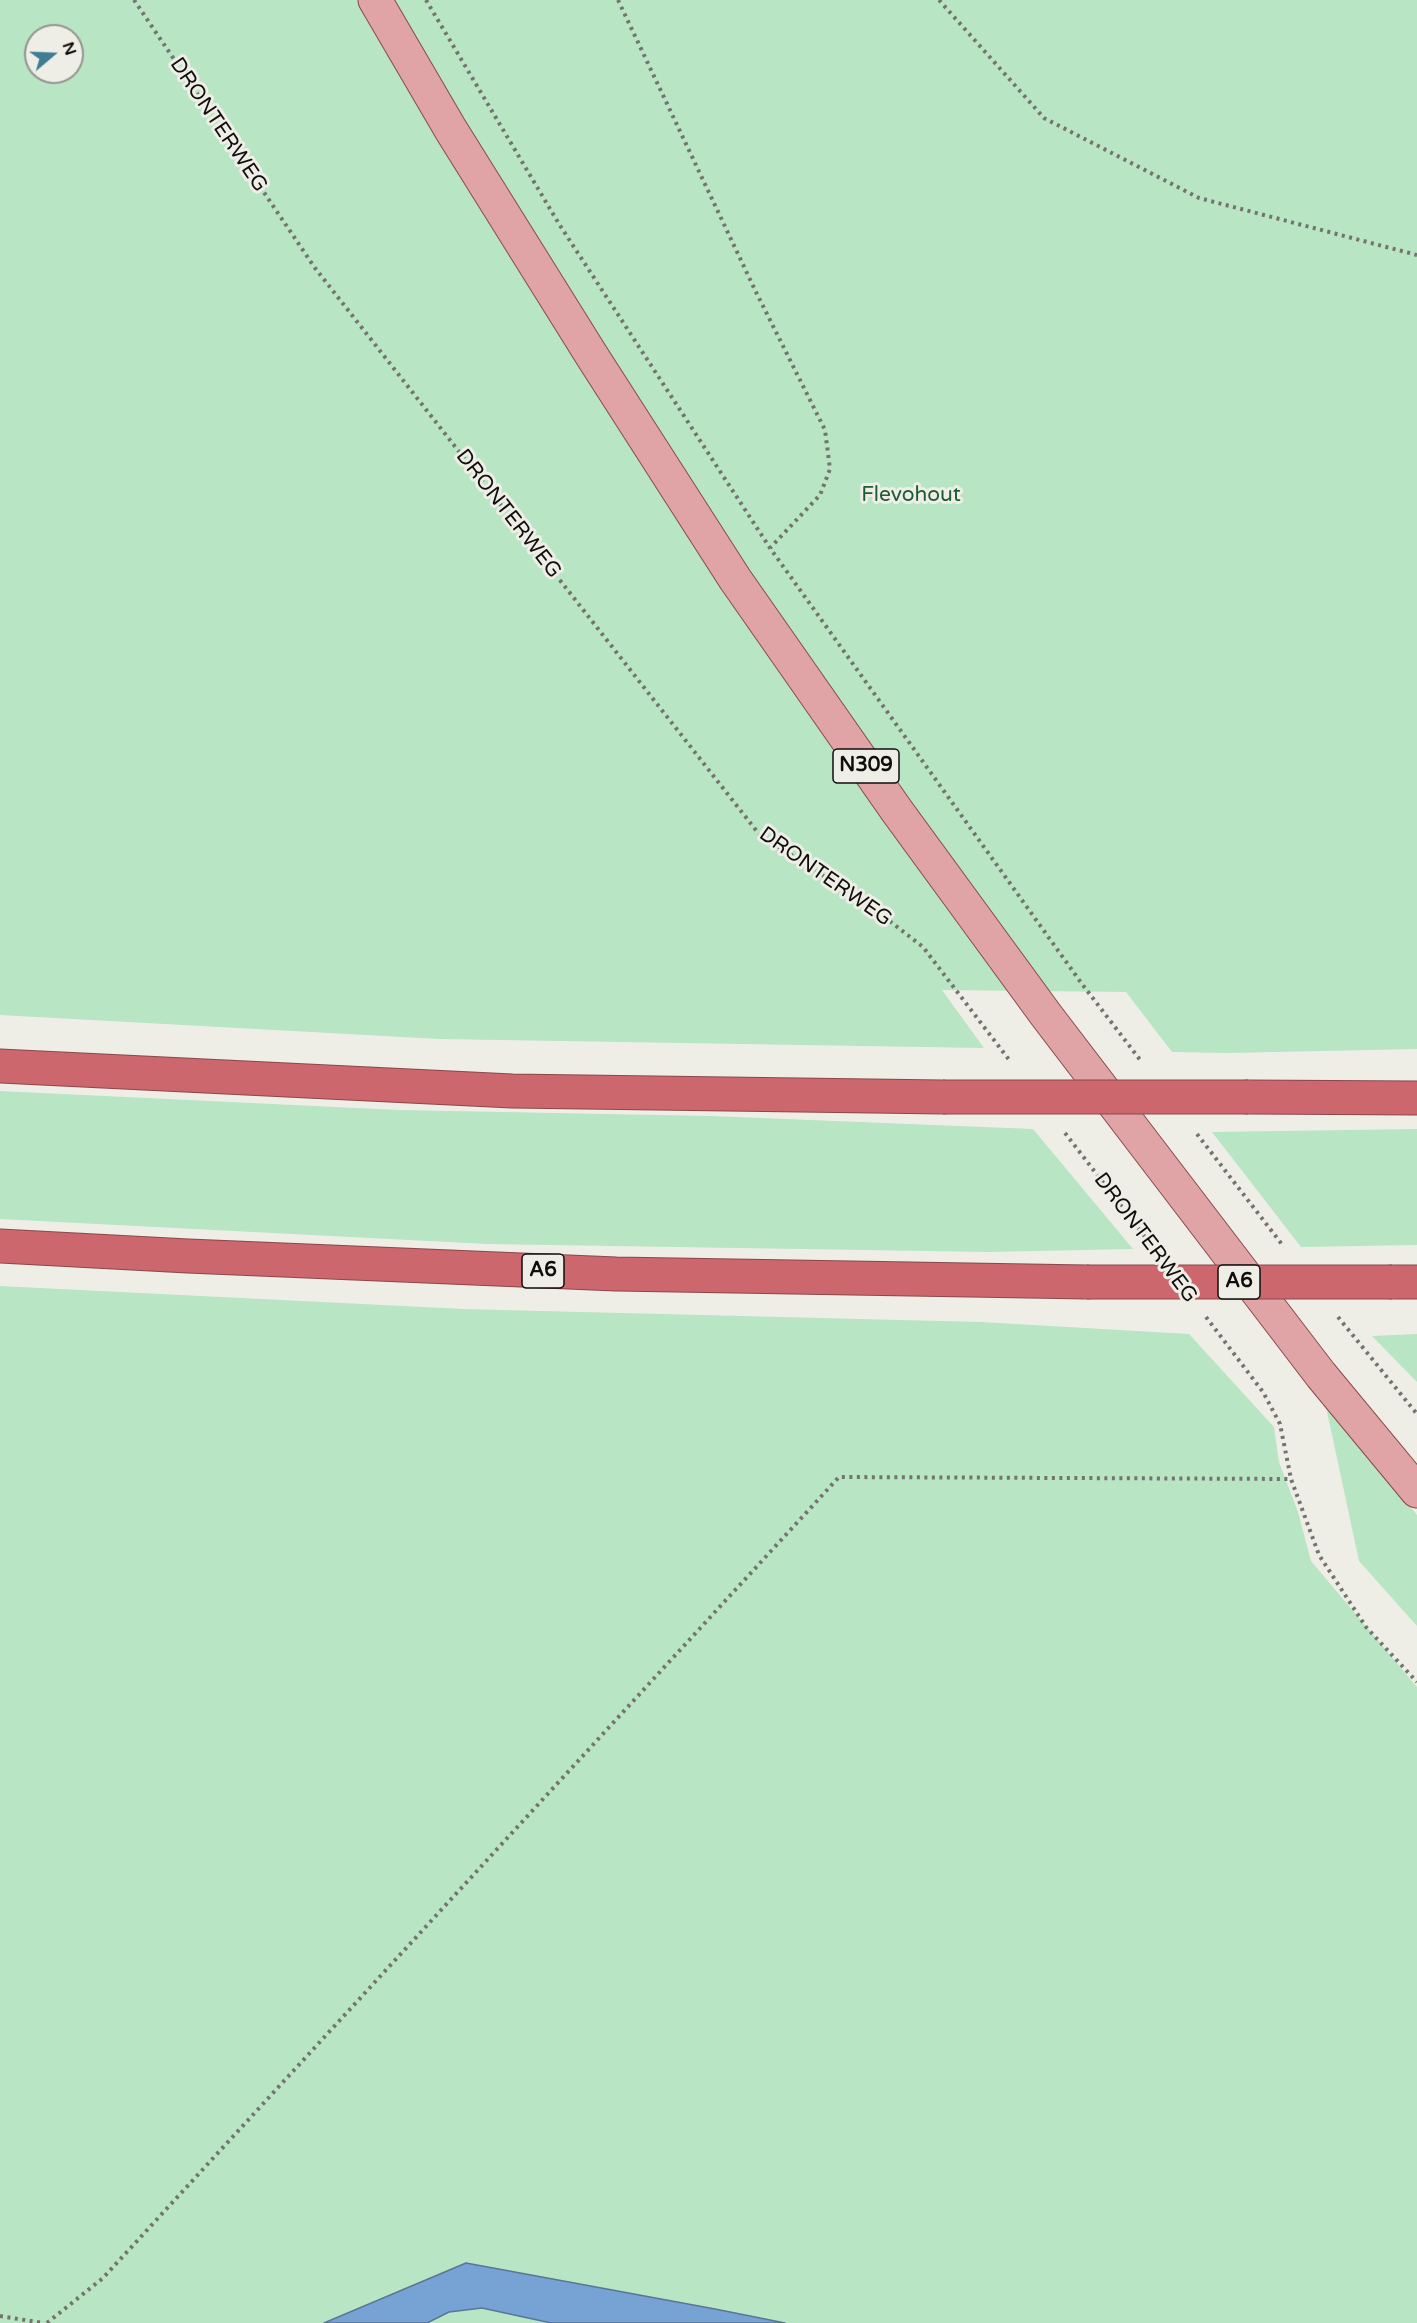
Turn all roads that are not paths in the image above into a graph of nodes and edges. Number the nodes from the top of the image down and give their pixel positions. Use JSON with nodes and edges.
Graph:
{"nodes":[{"id":1,"x":375,"y":0,"type":"edge"},
{"id":2,"x":0,"y":1066,"type":"edge"},
{"id":3,"x":1417,"y":1098,"type":"edge"},
{"id":4,"x":0,"y":1246,"type":"edge"},
{"id":5,"x":1405,"y":1282,"type":"edge"},
{"id":6,"x":1417,"y":1491,"type":"edge"}],
"edges":[{"from":1,"to":6,"type":"main road","number":"N309"},
{"from":2,"to":3,"type":"highway","bridge":true},
{"from":4,"to":5,"type":"highway","number":"A6","bridge":true}]}
